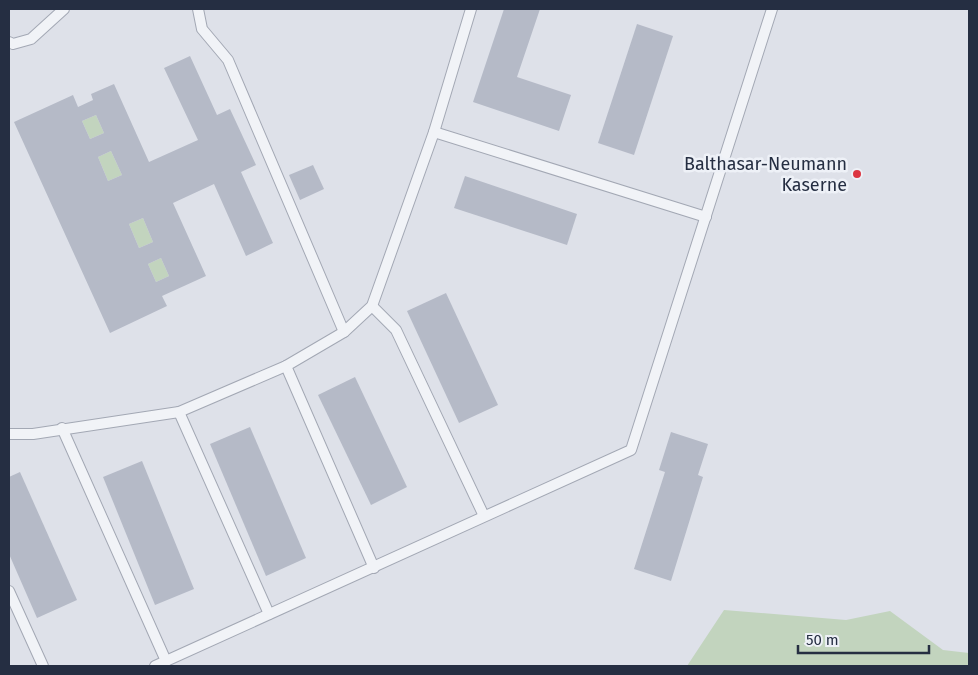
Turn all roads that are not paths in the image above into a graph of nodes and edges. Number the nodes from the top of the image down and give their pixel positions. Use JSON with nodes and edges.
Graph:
{"nodes":[{"id":1,"x":64,"y":9,"type":"edge"},
{"id":2,"x":198,"y":9,"type":"edge"},
{"id":3,"x":471,"y":9,"type":"edge"},
{"id":4,"x":772,"y":9,"type":"edge"},
{"id":5,"x":9,"y":42,"type":"edge"},
{"id":6,"x":434,"y":132,"type":"junction"},
{"id":7,"x":706,"y":217,"type":"junction"},
{"id":8,"x":372,"y":306,"type":"junction"},
{"id":9,"x":344,"y":332,"type":"junction"},
{"id":10,"x":286,"y":366,"type":"junction"},
{"id":11,"x":179,"y":412,"type":"junction"},
{"id":12,"x":62,"y":428,"type":"junction"},
{"id":13,"x":9,"y":434,"type":"edge"},
{"id":14,"x":484,"y":516,"type":"junction"},
{"id":15,"x":374,"y":568,"type":"junction"},
{"id":16,"x":9,"y":591,"type":"edge"},
{"id":17,"x":269,"y":614,"type":"junction"},
{"id":18,"x":166,"y":661,"type":"junction"},
{"id":19,"x":43,"y":666,"type":"edge"},
{"id":20,"x":155,"y":666,"type":"edge"}],
"edges":[{"from":1,"to":5,"type":"lane"},
{"from":2,"to":9,"type":"lane"},
{"from":3,"to":6,"type":"lane"},
{"from":4,"to":7,"type":"lane"},
{"from":6,"to":7,"type":"lane"},
{"from":6,"to":8,"type":"lane"},
{"from":7,"to":14,"type":"lane"},
{"from":8,"to":9,"type":"lane"},
{"from":8,"to":14,"type":"lane"},
{"from":9,"to":10,"type":"lane"},
{"from":10,"to":11,"type":"lane"},
{"from":10,"to":15,"type":"lane"},
{"from":11,"to":12,"type":"lane"},
{"from":11,"to":17,"type":"lane"},
{"from":12,"to":13,"type":"lane"},
{"from":12,"to":18,"type":"lane"},
{"from":14,"to":15,"type":"lane"},
{"from":15,"to":17,"type":"lane"},
{"from":16,"to":19,"type":"lane"},
{"from":17,"to":18,"type":"lane"},
{"from":18,"to":20,"type":"lane"}]}
